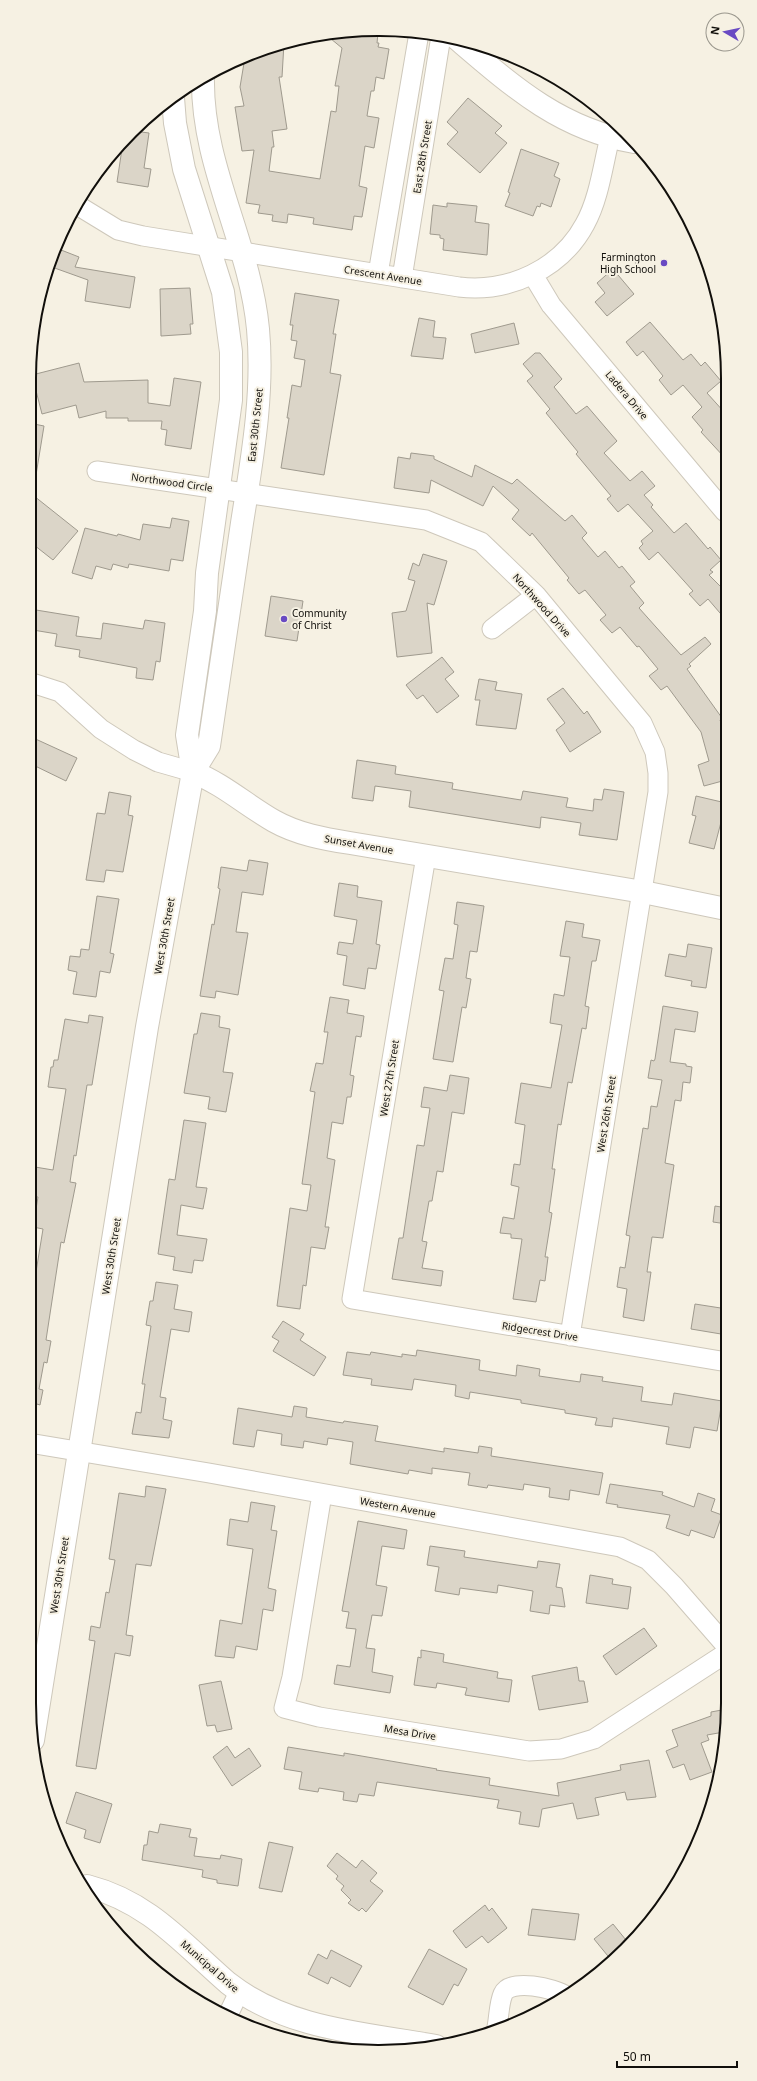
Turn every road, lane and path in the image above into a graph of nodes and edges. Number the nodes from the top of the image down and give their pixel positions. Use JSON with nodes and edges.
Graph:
{"nodes":[{"id":1,"x":418,"y":39,"type":"edge"},
{"id":2,"x":440,"y":42,"type":"edge"},
{"id":3,"x":469,"y":49,"type":"edge"},
{"id":4,"x":203,"y":84,"type":"edge"},
{"id":5,"x":173,"y":105,"type":"edge"},
{"id":6,"x":610,"y":137,"type":"junction"},
{"id":7,"x":625,"y":140,"type":"edge"},
{"id":8,"x":82,"y":208,"type":"edge"},
{"id":9,"x":208,"y":247,"type":"junction"},
{"id":10,"x":241,"y":253,"type":"junction"},
{"id":11,"x":378,"y":274,"type":"junction"},
{"id":12,"x":533,"y":275,"type":"junction"},
{"id":13,"x":402,"y":278,"type":"junction"},
{"id":14,"x":97,"y":471,"type":"dead end"},
{"id":15,"x":219,"y":489,"type":"junction"},
{"id":16,"x":247,"y":493,"type":"junction"},
{"id":17,"x":721,"y":507,"type":"edge"},
{"id":18,"x":536,"y":595,"type":"junction"},
{"id":19,"x":492,"y":629,"type":"dead end"},
{"id":20,"x":36,"y":684,"type":"edge"},
{"id":21,"x":193,"y":772,"type":"junction"},
{"id":22,"x":426,"y":856,"type":"junction"},
{"id":23,"x":643,"y":892,"type":"junction"},
{"id":24,"x":721,"y":908,"type":"edge"},
{"id":25,"x":352,"y":1299,"type":"joint"},
{"id":26,"x":570,"y":1336,"type":"junction"},
{"id":27,"x":721,"y":1361,"type":"edge"},
{"id":28,"x":36,"y":1444,"type":"edge"},
{"id":29,"x":80,"y":1451,"type":"junction"},
{"id":30,"x":322,"y":1494,"type":"junction"},
{"id":31,"x":721,"y":1640,"type":"edge"},
{"id":32,"x":721,"y":1657,"type":"edge"},
{"id":33,"x":37,"y":1717,"type":"edge"},
{"id":34,"x":90,"y":1887,"type":"edge"},
{"id":35,"x":239,"y":1992,"type":"junction"},
{"id":36,"x":560,"y":1993,"type":"edge"},
{"id":37,"x":230,"y":2011,"type":"edge"},
{"id":38,"x":497,"y":2024,"type":"edge"},
{"id":39,"x":412,"y":2043,"type":"edge"}],
"edges":[{"from":1,"to":11,"type":"street"},
{"from":2,"to":13,"type":"street","name":"East 28th Street"},
{"from":3,"to":6,"type":"main road"},
{"from":4,"to":10,"type":"main road","name":"East 30th Street"},
{"from":5,"to":9,"type":"main road"},
{"from":6,"to":7,"type":"main road"},
{"from":6,"to":12,"type":"street","name":"Crescent Avenue"},
{"from":8,"to":9,"type":"street","name":"Crescent Avenue"},
{"from":9,"to":10,"type":"street","name":"Crescent Avenue"},
{"from":9,"to":15,"type":"main road"},
{"from":10,"to":11,"type":"street","name":"Crescent Avenue"},
{"from":10,"to":16,"type":"main road","name":"East 30th Street"},
{"from":11,"to":13,"type":"street","name":"Crescent Avenue"},
{"from":12,"to":13,"type":"street","name":"Crescent Avenue"},
{"from":12,"to":17,"type":"street","name":"Ladera Drive"},
{"from":14,"to":15,"type":"street","name":"Northwood Circle"},
{"from":15,"to":16,"type":"street","name":"Northwood Circle"},
{"from":15,"to":21,"type":"main road"},
{"from":16,"to":18,"type":"street","name":"Northwood Drive"},
{"from":16,"to":21,"type":"main road","name":"East 30th Street"},
{"from":18,"to":19,"type":"street"},
{"from":18,"to":23,"type":"street","name":"Northwood Drive"},
{"from":20,"to":21,"type":"street","name":"Sunset Avenue"},
{"from":21,"to":22,"type":"main road","name":"Sunset Avenue"},
{"from":21,"to":29,"type":"main road","name":"West 30th Street"},
{"from":22,"to":23,"type":"main road","name":"Sunset Avenue"},
{"from":22,"to":25,"type":"street","name":"West 27th Street"},
{"from":23,"to":24,"type":"main road","name":"Sunset Avenue"},
{"from":23,"to":26,"type":"street","name":"West 26th Street"},
{"from":25,"to":26,"type":"street","name":"Ridgecrest Drive"},
{"from":26,"to":27,"type":"street","name":"Ridgecrest Drive"},
{"from":28,"to":29,"type":"street","name":"Western Avenue"},
{"from":29,"to":30,"type":"street","name":"Western Avenue"},
{"from":29,"to":33,"type":"main road","name":"West 30th Street"},
{"from":30,"to":31,"type":"street","name":"Western Avenue"},
{"from":30,"to":32,"type":"street","name":"Mesa Drive"},
{"from":34,"to":35,"type":"main road","name":"Municipal Drive"},
{"from":35,"to":37,"type":"street"},
{"from":35,"to":39,"type":"main road","name":"Municipal Drive"},
{"from":36,"to":38,"type":"street"}]}
